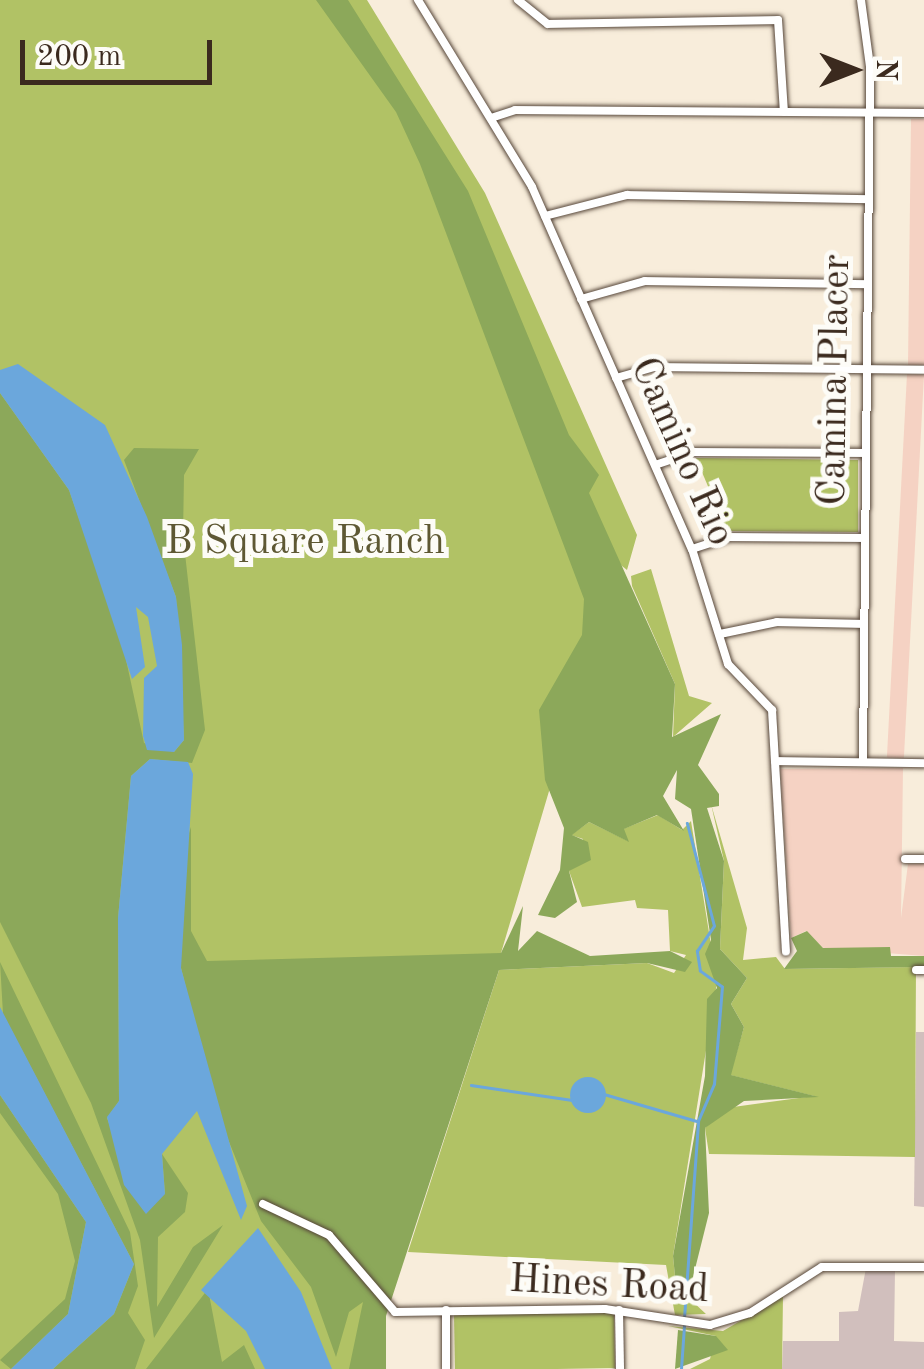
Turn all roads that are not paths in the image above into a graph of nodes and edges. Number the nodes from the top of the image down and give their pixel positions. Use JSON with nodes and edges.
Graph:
{"nodes":[{"id":1,"x":418,"y":0,"type":"edge"},
{"id":2,"x":518,"y":0,"type":"edge"},
{"id":3,"x":861,"y":0,"type":"edge"},
{"id":4,"x":784,"y":112,"type":"junction"},
{"id":5,"x":869,"y":113,"type":"junction"},
{"id":6,"x":924,"y":114,"type":"edge"},
{"id":7,"x":491,"y":118,"type":"junction"},
{"id":8,"x":867,"y":199,"type":"junction"},
{"id":9,"x":545,"y":216,"type":"junction"},
{"id":10,"x":867,"y":284,"type":"junction"},
{"id":11,"x":581,"y":299,"type":"junction"},
{"id":12,"x":866,"y":369,"type":"junction"},
{"id":13,"x":924,"y":370,"type":"edge"},
{"id":14,"x":616,"y":378,"type":"junction"},
{"id":15,"x":866,"y":453,"type":"junction"},
{"id":16,"x":655,"y":465,"type":"junction"},
{"id":17,"x":864,"y":538,"type":"junction"},
{"id":18,"x":692,"y":549,"type":"junction"},
{"id":19,"x":864,"y":624,"type":"junction"},
{"id":20,"x":720,"y":634,"type":"junction"},
{"id":21,"x":775,"y":761,"type":"junction"},
{"id":22,"x":863,"y":762,"type":"junction"},
{"id":23,"x":924,"y":763,"type":"edge"},
{"id":24,"x":905,"y":859,"type":"dead end"},
{"id":25,"x":924,"y":859,"type":"edge"},
{"id":26,"x":786,"y":952,"type":"dead end"},
{"id":27,"x":263,"y":1204,"type":"dead end"},
{"id":28,"x":924,"y":1267,"type":"edge"},
{"id":29,"x":446,"y":1310,"type":"junction"},
{"id":30,"x":619,"y":1310,"type":"junction"},
{"id":31,"x":446,"y":1369,"type":"edge"},
{"id":32,"x":620,"y":1369,"type":"edge"}],
"edges":[{"from":1,"to":7,"type":"street","name":"Camino Rio"},
{"from":2,"to":4,"type":"street"},
{"from":3,"to":5,"type":"street","name":"Camina Placer"},
{"from":4,"to":5,"type":"street"},
{"from":4,"to":7,"type":"street"},
{"from":5,"to":6,"type":"street"},
{"from":5,"to":8,"type":"street","name":"Camina Placer"},
{"from":7,"to":9,"type":"street","name":"Camino Rio"},
{"from":8,"to":9,"type":"street"},
{"from":8,"to":10,"type":"street","name":"Camina Placer"},
{"from":9,"to":11,"type":"street","name":"Camino Rio"},
{"from":10,"to":11,"type":"street"},
{"from":10,"to":12,"type":"street","name":"Camina Placer"},
{"from":11,"to":14,"type":"street","name":"Camino Rio"},
{"from":12,"to":13,"type":"street"},
{"from":12,"to":14,"type":"street"},
{"from":12,"to":15,"type":"street","name":"Camina Placer"},
{"from":14,"to":16,"type":"street","name":"Camino Rio"},
{"from":15,"to":16,"type":"street"},
{"from":15,"to":17,"type":"street","name":"Camina Placer"},
{"from":16,"to":18,"type":"street","name":"Camino Rio"},
{"from":17,"to":18,"type":"street"},
{"from":17,"to":19,"type":"street","name":"Camina Placer"},
{"from":18,"to":20,"type":"street","name":"Camino Rio"},
{"from":19,"to":20,"type":"street"},
{"from":19,"to":22,"type":"street","name":"Camina Placer"},
{"from":20,"to":21,"type":"street","name":"Camino Rio"},
{"from":21,"to":22,"type":"street"},
{"from":21,"to":26,"type":"street","name":"Camino Rio"},
{"from":22,"to":23,"type":"street"},
{"from":24,"to":25,"type":"street"},
{"from":27,"to":29,"type":"street","name":"Hines Road"},
{"from":28,"to":30,"type":"street","name":"Hines Road"},
{"from":29,"to":30,"type":"street","name":"Hines Road"},
{"from":29,"to":31,"type":"street"},
{"from":30,"to":32,"type":"street"}]}
